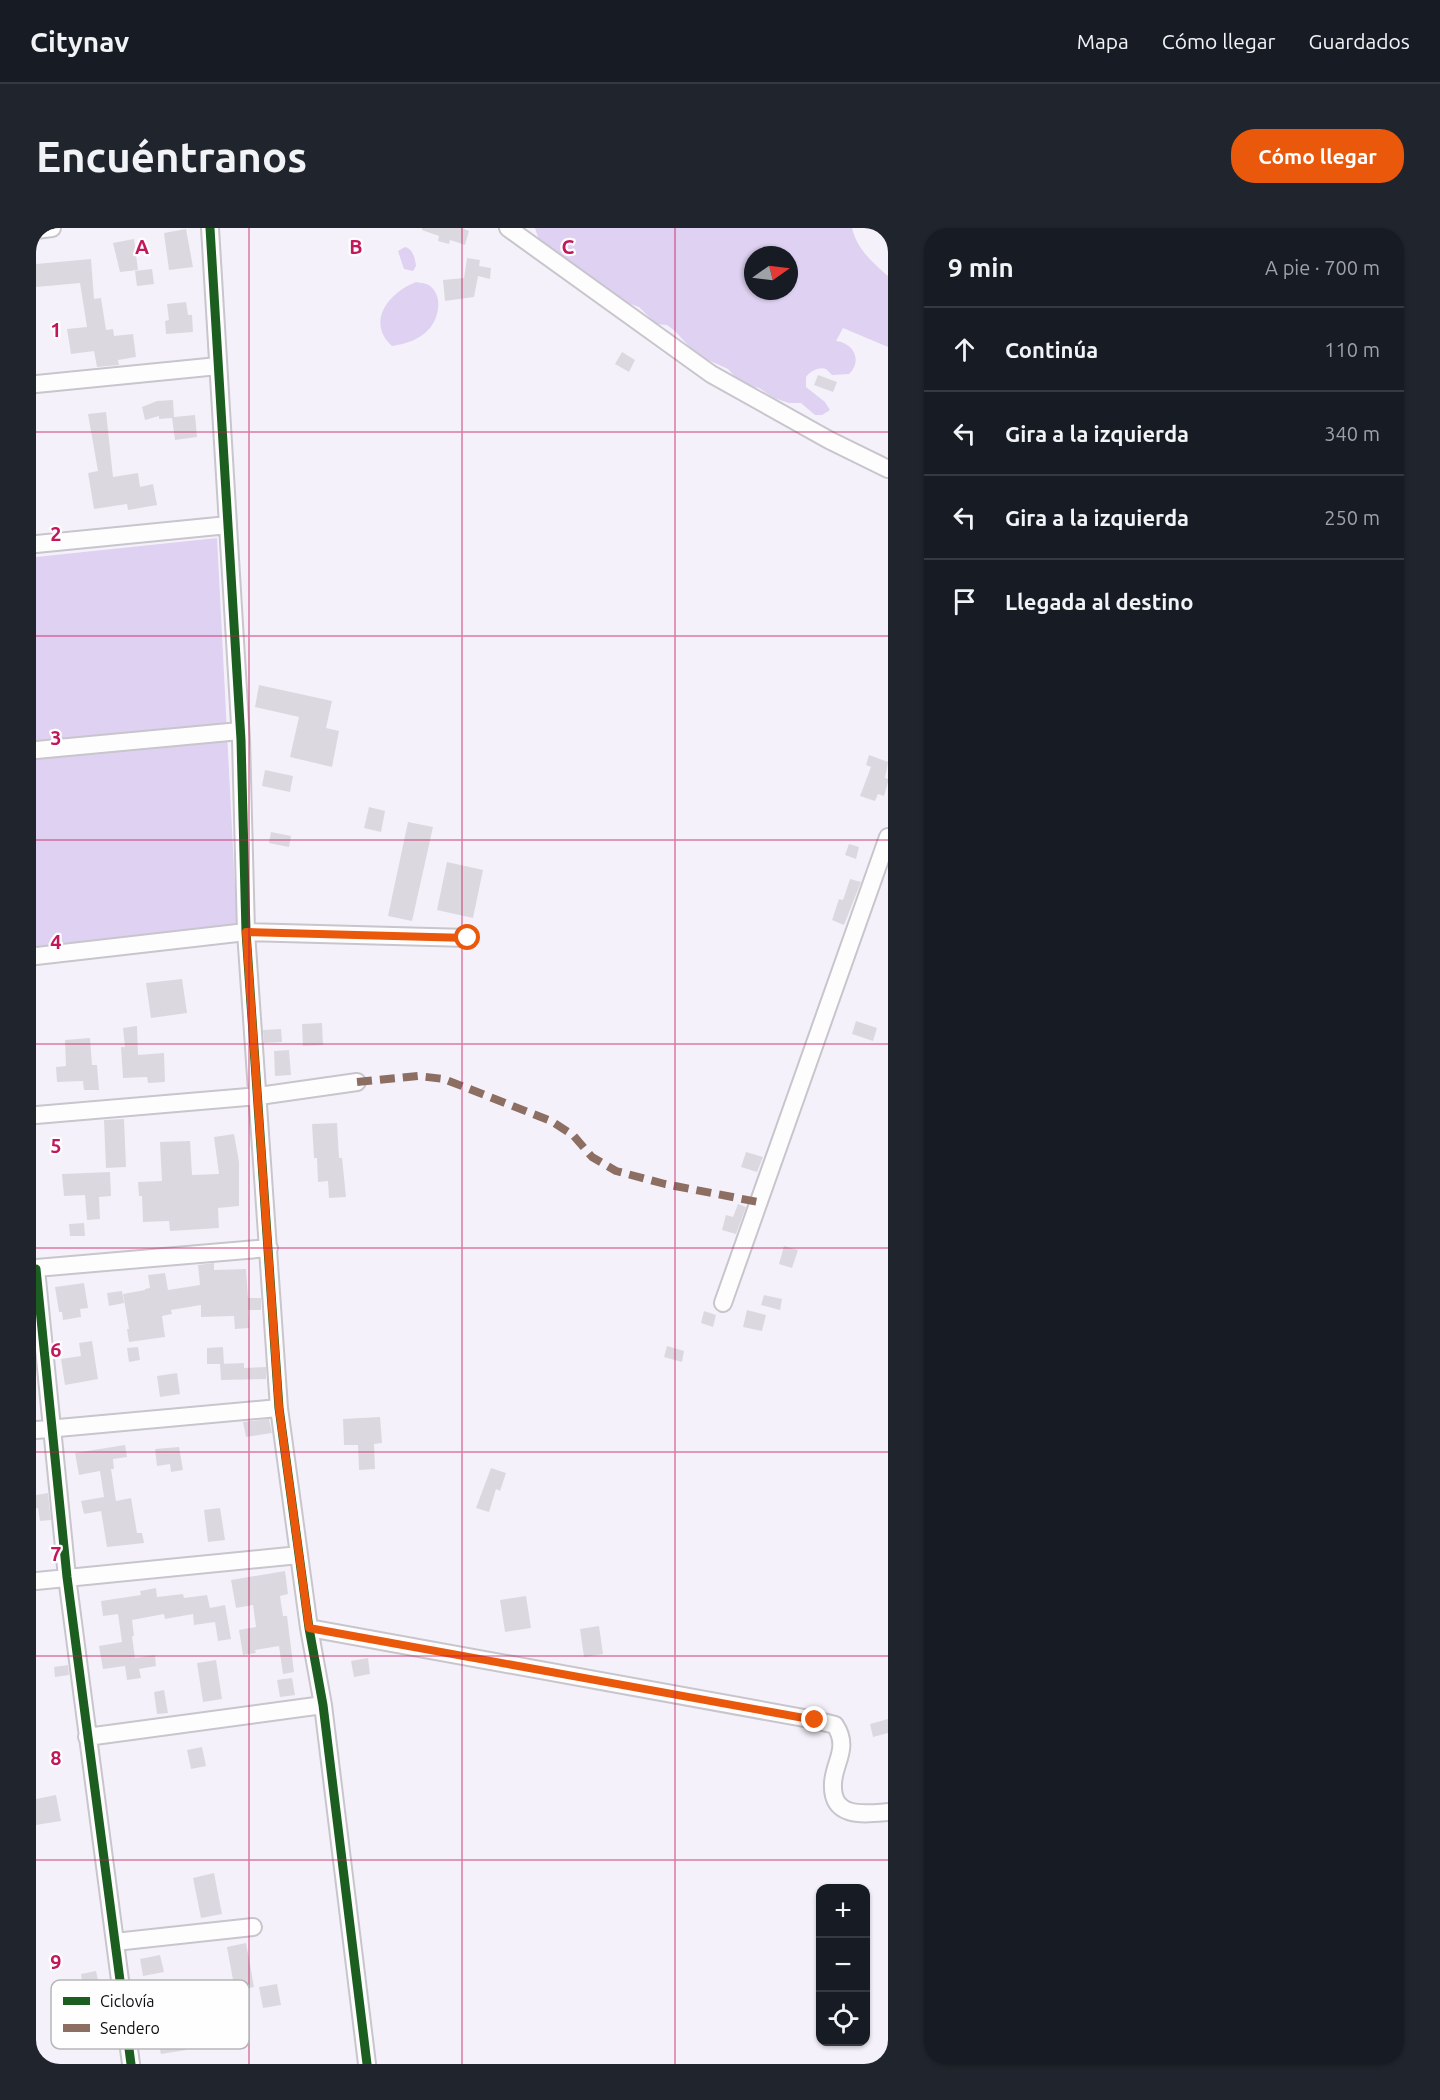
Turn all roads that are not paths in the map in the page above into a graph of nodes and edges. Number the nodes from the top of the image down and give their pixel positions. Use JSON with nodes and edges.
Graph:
{"nodes":[{"id":1,"x":52,"y":228,"type":"edge"},
{"id":2,"x":210,"y":228,"type":"edge"},
{"id":3,"x":508,"y":228,"type":"edge"},
{"id":4,"x":36,"y":230,"type":"edge"},
{"id":5,"x":218,"y":366,"type":"junction"},
{"id":6,"x":36,"y":384,"type":"edge"},
{"id":7,"x":888,"y":469,"type":"edge"},
{"id":8,"x":228,"y":525,"type":"junction"},
{"id":9,"x":36,"y":544,"type":"edge"},
{"id":10,"x":240,"y":731,"type":"junction"},
{"id":11,"x":36,"y":750,"type":"edge"},
{"id":12,"x":888,"y":837,"type":"edge"},
{"id":13,"x":246,"y":932,"type":"junction"},
{"id":14,"x":468,"y":938,"type":"dead end"},
{"id":15,"x":36,"y":956,"type":"edge"},
{"id":16,"x":357,"y":1082,"type":"dead end"},
{"id":17,"x":259,"y":1096,"type":"junction"},
{"id":18,"x":36,"y":1115,"type":"edge"},
{"id":19,"x":268,"y":1248,"type":"junction"},
{"id":20,"x":36,"y":1268,"type":"edge"},
{"id":21,"x":723,"y":1303,"type":"dead end"},
{"id":22,"x":279,"y":1408,"type":"junction"},
{"id":23,"x":44,"y":1429,"type":"edge"},
{"id":24,"x":299,"y":1554,"type":"junction"},
{"id":25,"x":68,"y":1577,"type":"junction"},
{"id":26,"x":36,"y":1581,"type":"edge"},
{"id":27,"x":309,"y":1628,"type":"junction"},
{"id":28,"x":322,"y":1705,"type":"junction"},
{"id":29,"x":87,"y":1737,"type":"junction"},
{"id":30,"x":888,"y":1812,"type":"edge"},
{"id":31,"x":253,"y":1927,"type":"dead end"},
{"id":32,"x":115,"y":1942,"type":"junction"},
{"id":33,"x":120,"y":1980,"type":"edge"},
{"id":34,"x":129,"y":2049,"type":"edge"},
{"id":35,"x":131,"y":2064,"type":"edge"},
{"id":36,"x":367,"y":2064,"type":"edge"}],
"edges":[{"from":1,"to":4,"type":"street"},
{"from":2,"to":5,"type":"street"},
{"from":3,"to":7,"type":"street"},
{"from":5,"to":6,"type":"street"},
{"from":5,"to":8,"type":"street"},
{"from":8,"to":9,"type":"street"},
{"from":8,"to":10,"type":"street"},
{"from":10,"to":11,"type":"street"},
{"from":10,"to":13,"type":"street"},
{"from":12,"to":21,"type":"street"},
{"from":13,"to":14,"type":"street"},
{"from":13,"to":15,"type":"street"},
{"from":13,"to":17,"type":"street"},
{"from":16,"to":17,"type":"street"},
{"from":17,"to":18,"type":"street"},
{"from":17,"to":19,"type":"street"},
{"from":19,"to":20,"type":"street"},
{"from":19,"to":22,"type":"street"},
{"from":20,"to":23,"type":"street"},
{"from":22,"to":23,"type":"street"},
{"from":22,"to":24,"type":"street"},
{"from":23,"to":25,"type":"street"},
{"from":24,"to":25,"type":"street"},
{"from":24,"to":27,"type":"street"},
{"from":25,"to":26,"type":"street"},
{"from":25,"to":29,"type":"street"},
{"from":27,"to":28,"type":"street"},
{"from":27,"to":30,"type":"street"},
{"from":28,"to":29,"type":"street"},
{"from":28,"to":36,"type":"street"},
{"from":29,"to":32,"type":"street"},
{"from":31,"to":32,"type":"street"},
{"from":32,"to":33,"type":"street"},
{"from":34,"to":35,"type":"street"}]}
